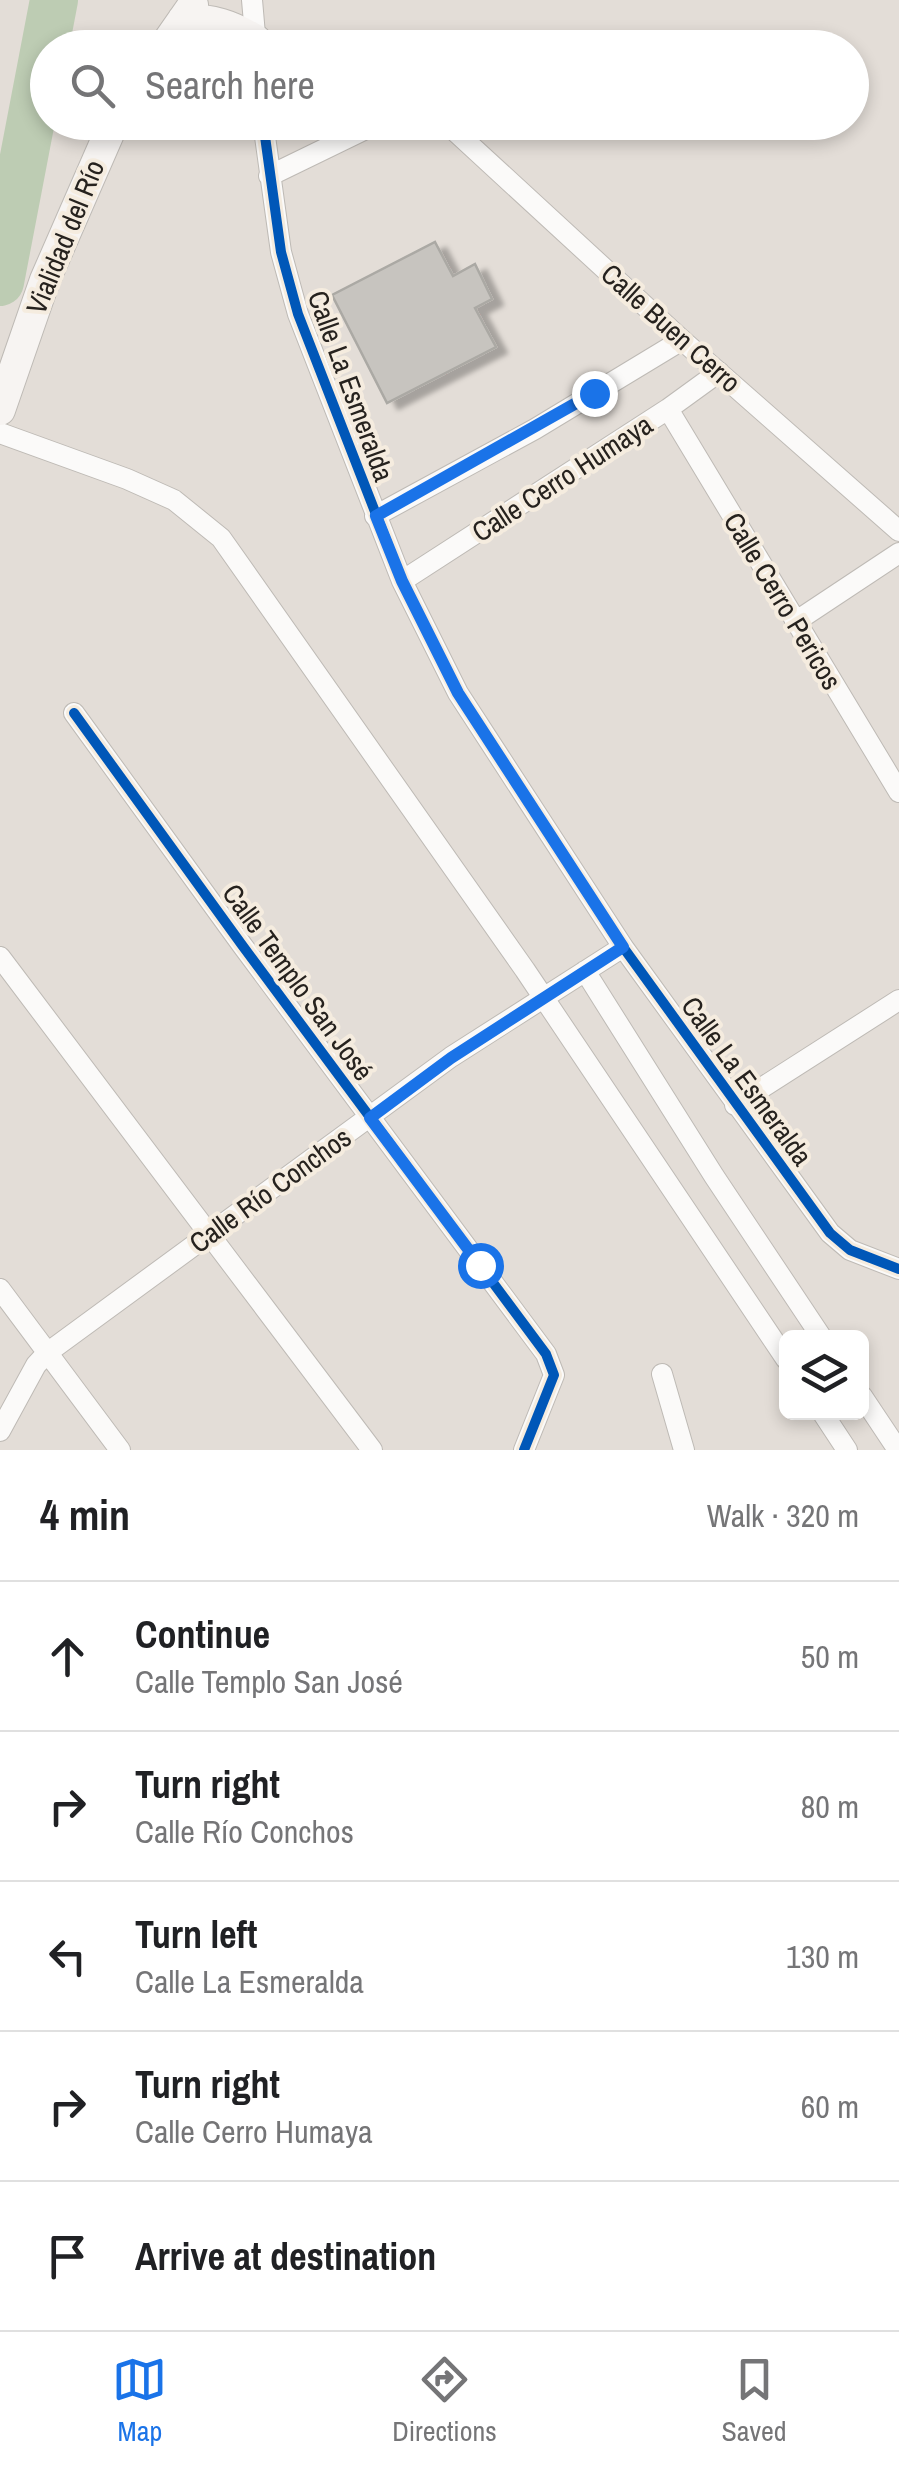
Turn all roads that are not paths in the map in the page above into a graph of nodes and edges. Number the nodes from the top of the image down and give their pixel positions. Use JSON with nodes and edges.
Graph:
{"nodes":[{"id":1,"x":252,"y":0,"type":"edge"},
{"id":2,"x":190,"y":9,"type":"edge"},
{"id":3,"x":175,"y":30,"type":"edge"},
{"id":4,"x":238,"y":30,"type":"edge"},
{"id":5,"x":255,"y":30,"type":"edge"},
{"id":6,"x":106,"y":140,"type":"edge"},
{"id":7,"x":266,"y":140,"type":"edge"},
{"id":8,"x":343,"y":140,"type":"edge"},
{"id":9,"x":465,"y":140,"type":"edge"},
{"id":10,"x":269,"y":176,"type":"junction"},
{"id":11,"x":682,"y":340,"type":"junction"},
{"id":12,"x":720,"y":372,"type":"junction"},
{"id":13,"x":668,"y":409,"type":"junction"},
{"id":14,"x":0,"y":410,"type":"edge"},
{"id":15,"x":0,"y":433,"type":"edge"},
{"id":16,"x":376,"y":516,"type":"junction"},
{"id":17,"x":899,"y":531,"type":"edge"},
{"id":18,"x":899,"y":553,"type":"edge"},
{"id":19,"x":402,"y":581,"type":"junction"},
{"id":20,"x":795,"y":622,"type":"junction"},
{"id":21,"x":74,"y":713,"type":"dead end"},
{"id":22,"x":897,"y":781,"type":"edge"},
{"id":23,"x":623,"y":947,"type":"junction"},
{"id":24,"x":0,"y":957,"type":"edge"},
{"id":25,"x":585,"y":971,"type":"junction"},
{"id":26,"x":544,"y":997,"type":"junction"},
{"id":27,"x":899,"y":1001,"type":"edge"},
{"id":28,"x":735,"y":1105,"type":"junction"},
{"id":29,"x":370,"y":1118,"type":"junction"},
{"id":30,"x":208,"y":1233,"type":"junction"},
{"id":31,"x":899,"y":1269,"type":"edge"},
{"id":32,"x":0,"y":1290,"type":"edge"},
{"id":33,"x":817,"y":1330,"type":"edge"},
{"id":34,"x":779,"y":1350,"type":"edge"},
{"id":35,"x":47,"y":1353,"type":"junction"},
{"id":36,"x":662,"y":1374,"type":"dead end"},
{"id":37,"x":869,"y":1406,"type":"edge"},
{"id":38,"x":827,"y":1420,"type":"edge"},
{"id":39,"x":0,"y":1431,"type":"edge"},
{"id":40,"x":120,"y":1450,"type":"edge"},
{"id":41,"x":372,"y":1450,"type":"edge"},
{"id":42,"x":524,"y":1450,"type":"edge"},
{"id":43,"x":684,"y":1450,"type":"edge"},
{"id":44,"x":847,"y":1450,"type":"edge"},
{"id":45,"x":898,"y":1450,"type":"edge"}],
"edges":[{"from":1,"to":5,"type":"street"},
{"from":2,"to":3,"type":"main road"},
{"from":2,"to":4,"type":"main road"},
{"from":6,"to":14,"type":"main road","name":"Vialidad del Río"},
{"from":7,"to":10,"type":"street","name":"Calle La Esmeralda"},
{"from":8,"to":10,"type":"street"},
{"from":9,"to":11,"type":"street","name":"Calle Buen Cerro"},
{"from":10,"to":16,"type":"street","name":"Calle La Esmeralda"},
{"from":11,"to":12,"type":"street","name":"Calle Buen Cerro"},
{"from":11,"to":16,"type":"street","name":"Calle Cerro Humaya"},
{"from":12,"to":13,"type":"street","name":"Calle Cerro Humaya"},
{"from":12,"to":17,"type":"street","name":"Calle Buen Cerro"},
{"from":13,"to":19,"type":"street","name":"Calle Cerro Humaya"},
{"from":13,"to":20,"type":"street","name":"Calle Cerro Pericos"},
{"from":15,"to":26,"type":"street"},
{"from":16,"to":19,"type":"street","name":"Calle La Esmeralda"},
{"from":18,"to":20,"type":"street"},
{"from":19,"to":23,"type":"street","name":"Calle La Esmeralda"},
{"from":20,"to":22,"type":"street","name":"Calle Cerro Pericos"},
{"from":21,"to":29,"type":"street","name":"Calle Templo San José"},
{"from":23,"to":25,"type":"street","name":"Calle Río Conchos"},
{"from":23,"to":28,"type":"street","name":"Calle La Esmeralda"},
{"from":24,"to":30,"type":"street"},
{"from":25,"to":26,"type":"street","name":"Calle Río Conchos"},
{"from":25,"to":33,"type":"street"},
{"from":26,"to":29,"type":"street","name":"Calle Río Conchos"},
{"from":26,"to":34,"type":"street"},
{"from":27,"to":28,"type":"street"},
{"from":28,"to":31,"type":"street","name":"Calle La Esmeralda"},
{"from":29,"to":30,"type":"street","name":"Calle Río Conchos"},
{"from":29,"to":42,"type":"street","name":"Calle Templo San José"},
{"from":30,"to":35,"type":"street","name":"Calle Río Conchos"},
{"from":30,"to":41,"type":"street"},
{"from":32,"to":35,"type":"street"},
{"from":35,"to":39,"type":"street","name":"Calle Río Conchos"},
{"from":35,"to":40,"type":"street"},
{"from":36,"to":43,"type":"street"},
{"from":37,"to":45,"type":"street"},
{"from":38,"to":44,"type":"street"}]}
